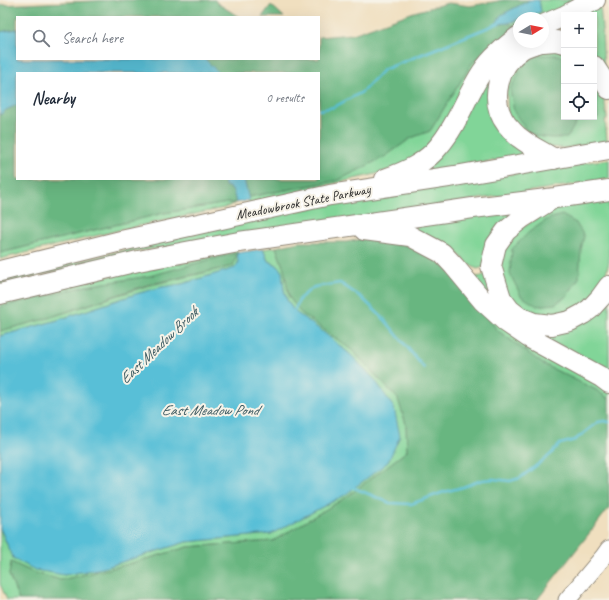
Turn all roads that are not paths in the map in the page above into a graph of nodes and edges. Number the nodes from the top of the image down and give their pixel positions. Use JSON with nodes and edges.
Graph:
{"nodes":[{"id":1,"x":595,"y":0,"type":"edge"},
{"id":2,"x":572,"y":12,"type":"edge"},
{"id":3,"x":561,"y":18,"type":"edge"},
{"id":4,"x":549,"y":23,"type":"edge"},
{"id":5,"x":513,"y":40,"type":"edge"},
{"id":6,"x":549,"y":42,"type":"edge"},
{"id":7,"x":561,"y":42,"type":"edge"},
{"id":8,"x":524,"y":48,"type":"edge"},
{"id":9,"x":597,"y":71,"type":"edge"},
{"id":10,"x":609,"y":89,"type":"edge"},
{"id":11,"x":609,"y":149,"type":"edge"},
{"id":12,"x":554,"y":159,"type":"junction"},
{"id":13,"x":609,"y":190,"type":"edge"},
{"id":14,"x":346,"y":192,"type":"junction"},
{"id":15,"x":554,"y":198,"type":"junction"},
{"id":16,"x":342,"y":227,"type":"junction"},
{"id":17,"x":454,"y":266,"type":"junction"},
{"id":18,"x":491,"y":266,"type":"junction"},
{"id":19,"x":0,"y":271,"type":"edge"},
{"id":20,"x":609,"y":286,"type":"edge"},
{"id":21,"x":0,"y":294,"type":"edge"},
{"id":22,"x":609,"y":382,"type":"edge"},
{"id":23,"x":609,"y":549,"type":"edge"},
{"id":24,"x":567,"y":600,"type":"edge"}],
"edges":[{"from":1,"to":2,"type":"highway"},
{"from":3,"to":4,"type":"highway"},
{"from":5,"to":14,"type":"highway"},
{"from":6,"to":7,"type":"highway"},
{"from":8,"to":12,"type":"highway"},
{"from":9,"to":10,"type":"highway"},
{"from":11,"to":12,"type":"highway","name":"Meadowbrook State Parkway"},
{"from":12,"to":14,"type":"highway","name":"Meadowbrook State Parkway"},
{"from":13,"to":15,"type":"highway","name":"Meadowbrook State Parkway"},
{"from":14,"to":19,"type":"highway","name":"Meadowbrook State Parkway"},
{"from":15,"to":16,"type":"highway","name":"Meadowbrook State Parkway"},
{"from":15,"to":18,"type":"highway"},
{"from":16,"to":17,"type":"highway"},
{"from":16,"to":21,"type":"highway","name":"Meadowbrook State Parkway"},
{"from":17,"to":18,"type":"highway"},
{"from":17,"to":22,"type":"highway"},
{"from":18,"to":20,"type":"highway"},
{"from":23,"to":24,"type":"main road"}]}
